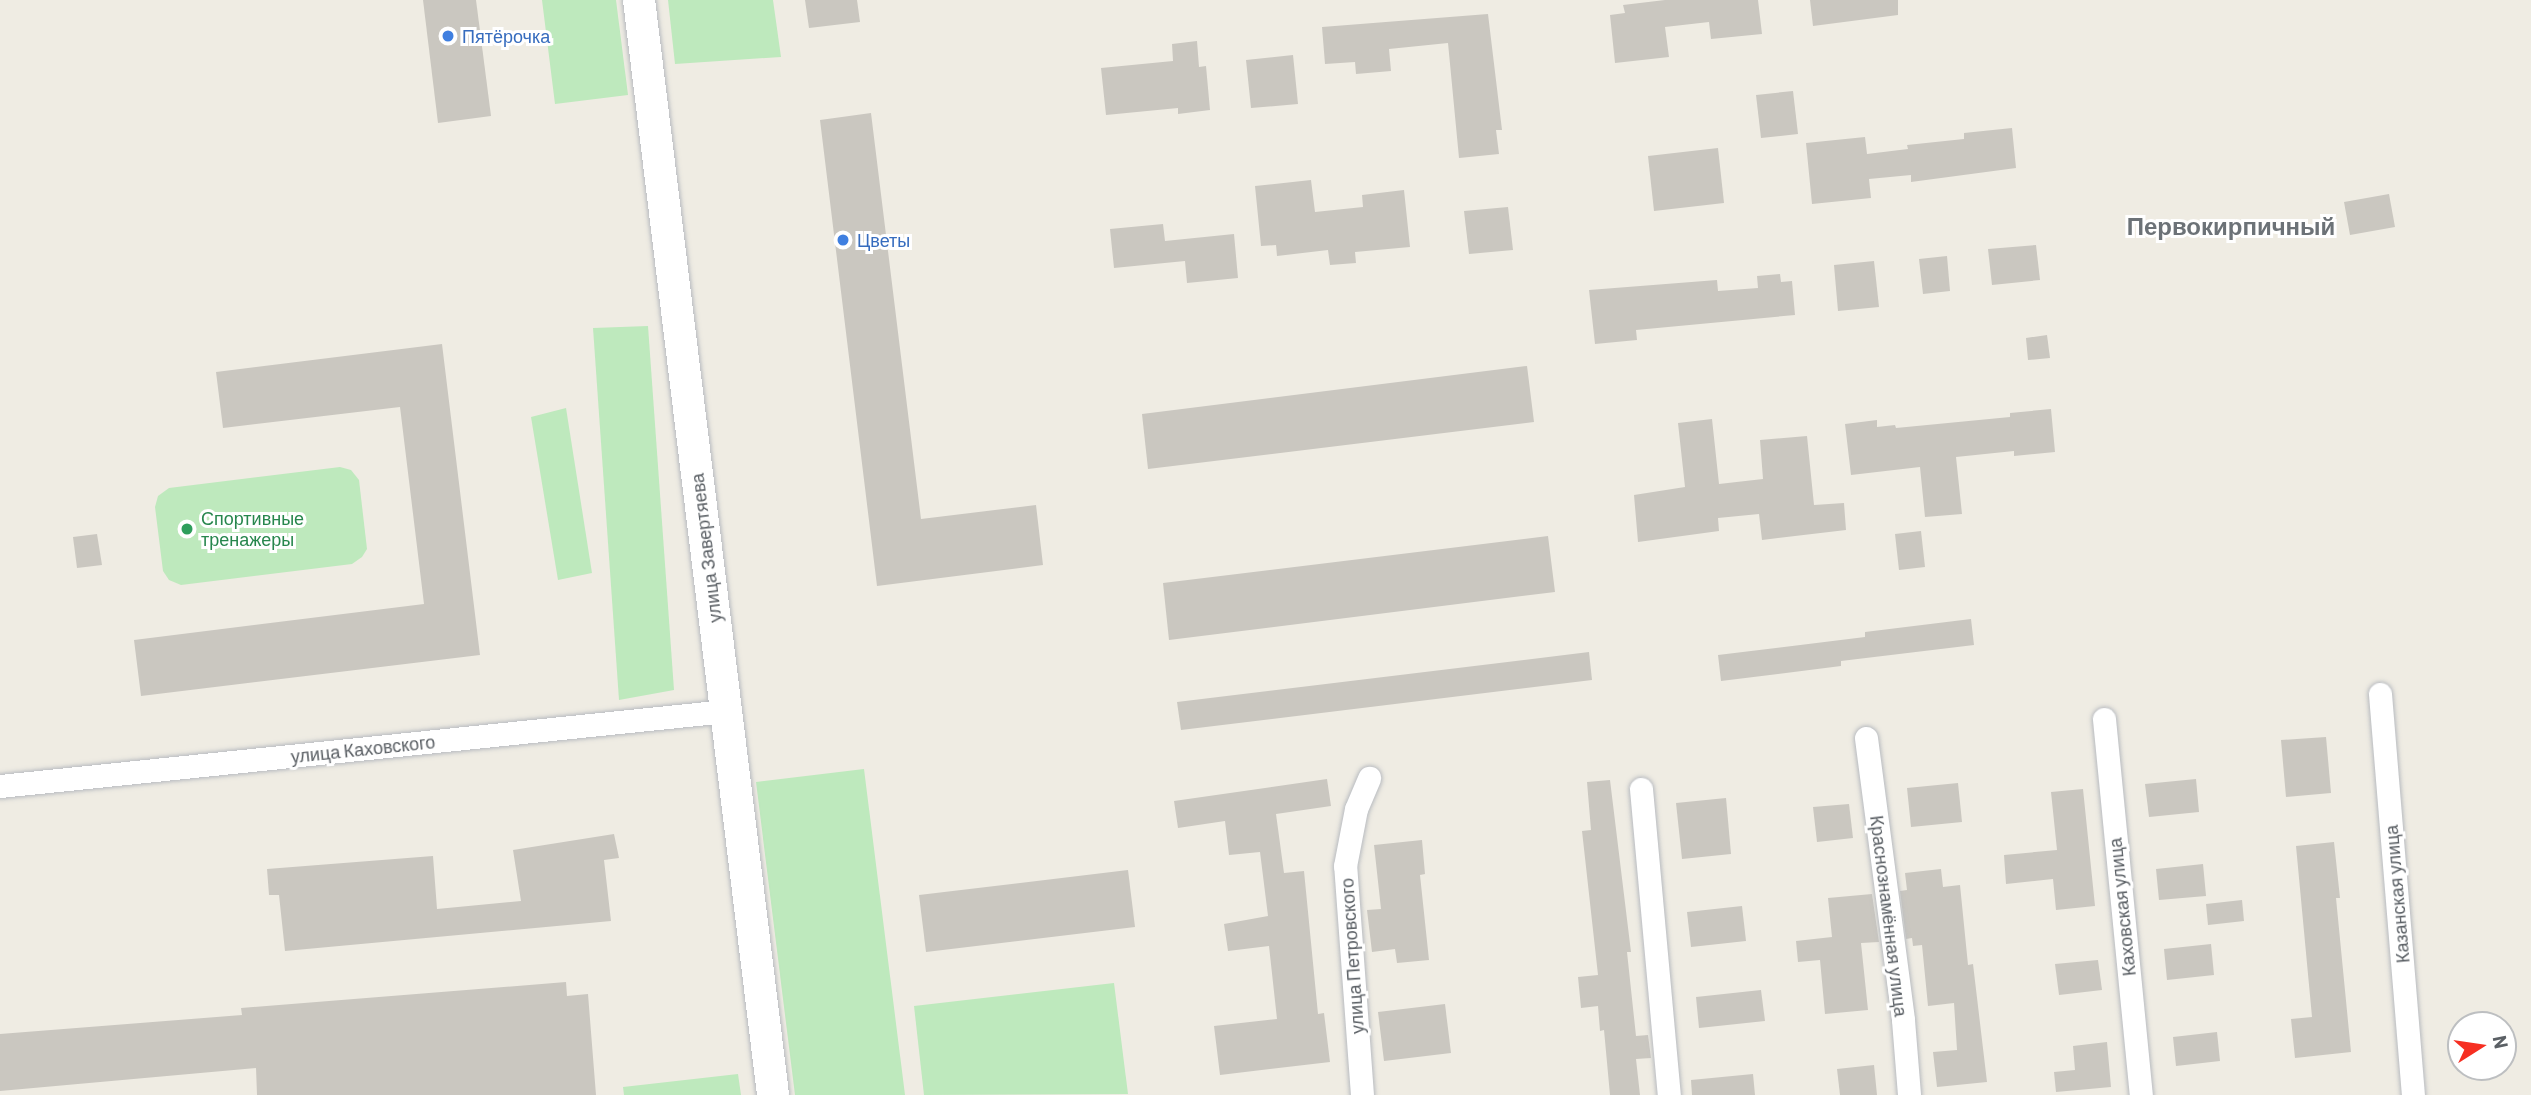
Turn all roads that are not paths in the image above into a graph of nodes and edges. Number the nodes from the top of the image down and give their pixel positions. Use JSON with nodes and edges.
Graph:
{"nodes":[{"id":1,"x":639,"y":0,"type":"edge"},
{"id":2,"x":2380,"y":694,"type":"dead end"},
{"id":3,"x":726,"y":711,"type":"junction"},
{"id":4,"x":2104,"y":719,"type":"dead end"},
{"id":5,"x":1866,"y":738,"type":"dead end"},
{"id":6,"x":1369,"y":778,"type":"dead end"},
{"id":7,"x":0,"y":786,"type":"edge"},
{"id":8,"x":1641,"y":789,"type":"dead end"},
{"id":9,"x":773,"y":1095,"type":"edge"},
{"id":10,"x":1362,"y":1095,"type":"edge"},
{"id":11,"x":1669,"y":1095,"type":"edge"},
{"id":12,"x":1909,"y":1095,"type":"edge"},
{"id":13,"x":2141,"y":1095,"type":"edge"},
{"id":14,"x":2413,"y":1095,"type":"edge"}],
"edges":[{"from":1,"to":3,"type":"main road","name":"улица Завертяева"},
{"from":2,"to":14,"type":"street","name":"Казанская улица"},
{"from":3,"to":7,"type":"street","name":"улица Каховского"},
{"from":3,"to":9,"type":"main road","name":"улица Завертяева"},
{"from":4,"to":13,"type":"street","name":"Каховская улица"},
{"from":5,"to":12,"type":"street","name":"Краснознамённая улица"},
{"from":6,"to":10,"type":"street","name":"улица Петровского"},
{"from":8,"to":11,"type":"street"}]}
